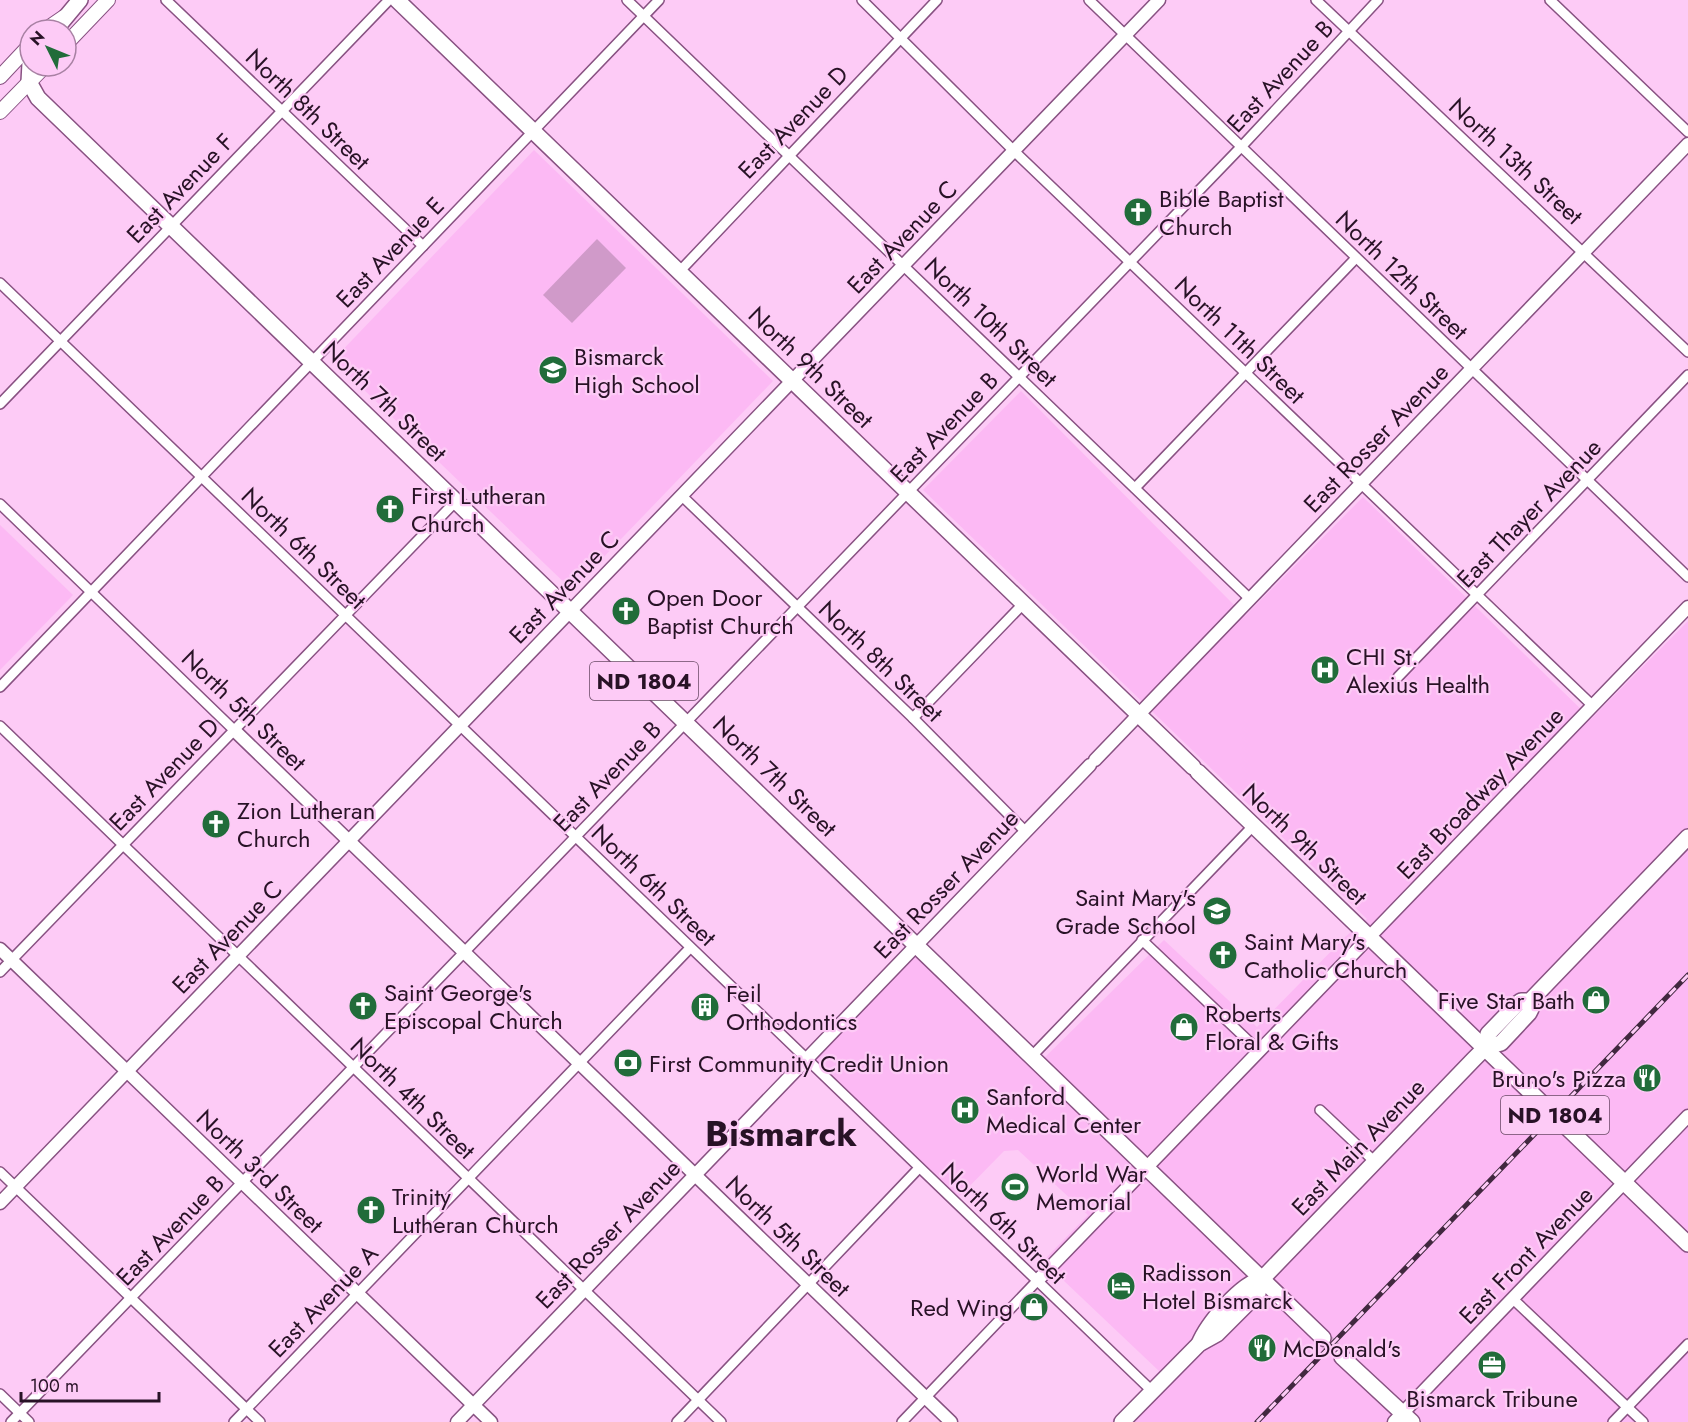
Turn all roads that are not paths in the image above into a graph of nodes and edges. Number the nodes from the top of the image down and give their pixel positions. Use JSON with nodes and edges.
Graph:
{"nodes":[{"id":1,"x":80,"y":0,"type":"edge"},
{"id":2,"x":108,"y":0,"type":"edge"},
{"id":3,"x":166,"y":0,"type":"edge"},
{"id":4,"x":389,"y":0,"type":"edge"},
{"id":5,"x":397,"y":0,"type":"edge"},
{"id":6,"x":627,"y":0,"type":"edge"},
{"id":7,"x":659,"y":0,"type":"edge"},
{"id":8,"x":862,"y":0,"type":"edge"},
{"id":9,"x":937,"y":0,"type":"edge"},
{"id":10,"x":1089,"y":0,"type":"edge"},
{"id":11,"x":1159,"y":0,"type":"edge"},
{"id":12,"x":1316,"y":0,"type":"edge"},
{"id":13,"x":1378,"y":0,"type":"edge"},
{"id":14,"x":1550,"y":0,"type":"edge"},
{"id":15,"x":64,"y":16,"type":"joint"},
{"id":16,"x":644,"y":16,"type":"junction"},
{"id":17,"x":61,"y":18,"type":"edge"},
{"id":18,"x":78,"y":31,"type":"edge"},
{"id":19,"x":1349,"y":31,"type":"junction"},
{"id":20,"x":1125,"y":35,"type":"junction"},
{"id":21,"x":899,"y":39,"type":"junction"},
{"id":22,"x":18,"y":58,"type":"edge"},
{"id":23,"x":0,"y":78,"type":"edge"},
{"id":24,"x":29,"y":78,"type":"edge"},
{"id":25,"x":33,"y":78,"type":"edge"},
{"id":26,"x":29,"y":82,"type":"junction"},
{"id":27,"x":281,"y":111,"type":"junction"},
{"id":28,"x":0,"y":112,"type":"edge"},
{"id":29,"x":535,"y":130,"type":"junction"},
{"id":30,"x":1688,"y":132,"type":"edge"},
{"id":31,"x":1688,"y":144,"type":"edge"},
{"id":32,"x":1242,"y":146,"type":"junction"},
{"id":33,"x":1014,"y":151,"type":"junction"},
{"id":34,"x":789,"y":154,"type":"junction"},
{"id":35,"x":171,"y":226,"type":"junction"},
{"id":36,"x":423,"y":246,"type":"junction"},
{"id":37,"x":1584,"y":252,"type":"junction"},
{"id":38,"x":1356,"y":258,"type":"junction"},
{"id":39,"x":1131,"y":261,"type":"junction"},
{"id":40,"x":904,"y":265,"type":"junction"},
{"id":41,"x":679,"y":272,"type":"junction"},
{"id":42,"x":0,"y":283,"type":"edge"},
{"id":43,"x":61,"y":340,"type":"junction"},
{"id":44,"x":1688,"y":352,"type":"edge"},
{"id":45,"x":311,"y":362,"type":"junction"},
{"id":46,"x":1472,"y":369,"type":"junction"},
{"id":47,"x":1245,"y":373,"type":"junction"},
{"id":48,"x":1688,"y":375,"type":"edge"},
{"id":49,"x":1019,"y":377,"type":"junction"},
{"id":50,"x":792,"y":380,"type":"junction"},
{"id":51,"x":0,"y":404,"type":"edge"},
{"id":52,"x":202,"y":477,"type":"junction"},
{"id":53,"x":1587,"y":481,"type":"junction"},
{"id":54,"x":1361,"y":484,"type":"junction"},
{"id":55,"x":1135,"y":488,"type":"junction"},
{"id":56,"x":908,"y":492,"type":"junction"},
{"id":57,"x":682,"y":496,"type":"junction"},
{"id":58,"x":457,"y":500,"type":"junction"},
{"id":59,"x":0,"y":504,"type":"edge"},
{"id":60,"x":1688,"y":577,"type":"edge"},
{"id":61,"x":91,"y":592,"type":"junction"},
{"id":62,"x":1476,"y":596,"type":"junction"},
{"id":63,"x":1250,"y":599,"type":"junction"},
{"id":64,"x":1024,"y":603,"type":"junction"},
{"id":65,"x":797,"y":607,"type":"junction"},
{"id":66,"x":1688,"y":608,"type":"edge"},
{"id":67,"x":571,"y":611,"type":"junction"},
{"id":68,"x":344,"y":614,"type":"junction"},
{"id":69,"x":1398,"y":677,"type":"dead end"},
{"id":70,"x":0,"y":687,"type":"edge"},
{"id":71,"x":1593,"y":706,"type":"junction"},
{"id":72,"x":1139,"y":715,"type":"junction"},
{"id":73,"x":913,"y":718,"type":"junction"},
{"id":74,"x":686,"y":722,"type":"junction"},
{"id":75,"x":0,"y":726,"type":"edge"},
{"id":76,"x":459,"y":726,"type":"junction"},
{"id":77,"x":234,"y":729,"type":"junction"},
{"id":78,"x":1254,"y":825,"type":"junction"},
{"id":79,"x":1026,"y":831,"type":"junction"},
{"id":80,"x":576,"y":836,"type":"junction"},
{"id":81,"x":1688,"y":837,"type":"edge"},
{"id":82,"x":350,"y":841,"type":"junction"},
{"id":83,"x":123,"y":845,"type":"junction"},
{"id":84,"x":1370,"y":937,"type":"junction"},
{"id":85,"x":1142,"y":940,"type":"junction"},
{"id":86,"x":917,"y":944,"type":"junction"},
{"id":87,"x":690,"y":948,"type":"junction"},
{"id":88,"x":0,"y":950,"type":"edge"},
{"id":89,"x":465,"y":952,"type":"junction"},
{"id":90,"x":238,"y":956,"type":"junction"},
{"id":91,"x":11,"y":960,"type":"junction"},
{"id":92,"x":0,"y":972,"type":"edge"},
{"id":93,"x":1486,"y":1047,"type":"junction"},
{"id":94,"x":1258,"y":1050,"type":"junction"},
{"id":95,"x":1032,"y":1056,"type":"junction"},
{"id":96,"x":806,"y":1059,"type":"junction"},
{"id":97,"x":579,"y":1063,"type":"junction"},
{"id":98,"x":354,"y":1068,"type":"junction"},
{"id":99,"x":127,"y":1072,"type":"junction"},
{"id":100,"x":1320,"y":1110,"type":"dead end"},
{"id":101,"x":1688,"y":1116,"type":"edge"},
{"id":102,"x":1375,"y":1162,"type":"junction"},
{"id":103,"x":1147,"y":1167,"type":"junction"},
{"id":104,"x":919,"y":1168,"type":"junction"},
{"id":105,"x":0,"y":1172,"type":"edge"},
{"id":106,"x":695,"y":1174,"type":"junction"},
{"id":107,"x":468,"y":1178,"type":"junction"},
{"id":108,"x":242,"y":1183,"type":"junction"},
{"id":109,"x":1624,"y":1183,"type":"junction"},
{"id":110,"x":16,"y":1187,"type":"junction"},
{"id":111,"x":0,"y":1203,"type":"edge"},
{"id":112,"x":1688,"y":1244,"type":"edge"},
{"id":113,"x":1262,"y":1279,"type":"junction"},
{"id":114,"x":1037,"y":1281,"type":"junction"},
{"id":115,"x":808,"y":1285,"type":"junction"},
{"id":116,"x":584,"y":1290,"type":"junction"},
{"id":117,"x":357,"y":1294,"type":"junction"},
{"id":118,"x":131,"y":1298,"type":"junction"},
{"id":119,"x":1513,"y":1299,"type":"junction"},
{"id":120,"x":1323,"y":1338,"type":"tunnel mouth"},
{"id":121,"x":1688,"y":1344,"type":"edge"},
{"id":122,"x":1342,"y":1357,"type":"tunnel mouth"},
{"id":123,"x":1152,"y":1391,"type":"junction"},
{"id":124,"x":0,"y":1394,"type":"edge"},
{"id":125,"x":926,"y":1397,"type":"junction"},
{"id":126,"x":698,"y":1400,"type":"junction"},
{"id":127,"x":473,"y":1405,"type":"junction"},
{"id":128,"x":1627,"y":1407,"type":"junction"},
{"id":129,"x":247,"y":1409,"type":"junction"},
{"id":130,"x":20,"y":1413,"type":"junction"},
{"id":131,"x":1403,"y":1419,"type":"edge"},
{"id":132,"x":11,"y":1422,"type":"edge"},
{"id":133,"x":29,"y":1422,"type":"edge"},
{"id":134,"x":234,"y":1422,"type":"edge"},
{"id":135,"x":260,"y":1422,"type":"edge"},
{"id":136,"x":457,"y":1422,"type":"edge"},
{"id":137,"x":491,"y":1422,"type":"edge"},
{"id":138,"x":677,"y":1422,"type":"edge"},
{"id":139,"x":721,"y":1422,"type":"edge"},
{"id":140,"x":902,"y":1422,"type":"edge"},
{"id":141,"x":951,"y":1422,"type":"edge"},
{"id":142,"x":1122,"y":1422,"type":"edge"},
{"id":143,"x":1613,"y":1422,"type":"edge"},
{"id":144,"x":1642,"y":1422,"type":"edge"}],
"edges":[{"from":1,"to":15,"type":"main road"},
{"from":2,"to":18,"type":"main road"},
{"from":3,"to":27,"type":"street","name":"North 8th Street"},
{"from":4,"to":27,"type":"street","name":"East Avenue F"},
{"from":5,"to":29,"type":"main road","name":"North 9th Street","number":"ND 1804"},
{"from":6,"to":16,"type":"street","name":"North 10th Street"},
{"from":7,"to":16,"type":"street","name":"East Avenue E"},
{"from":8,"to":21,"type":"street","name":"North 11th Street"},
{"from":9,"to":21,"type":"street","name":"East Avenue D"},
{"from":10,"to":20,"type":"street","name":"North 12th Street"},
{"from":11,"to":20,"type":"street","name":"East Avenue C"},
{"from":12,"to":19,"type":"street","name":"North 13th Street"},
{"from":13,"to":19,"type":"street","name":"East Avenue B"},
{"from":14,"to":30,"type":"street"},
{"from":15,"to":17,"type":"main road"},
{"from":16,"to":29,"type":"street","name":"East Avenue E"},
{"from":16,"to":34,"type":"street","name":"North 10th Street"},
{"from":19,"to":32,"type":"street","name":"East Avenue B"},
{"from":19,"to":37,"type":"street","name":"North 13th Street"},
{"from":20,"to":32,"type":"street","name":"North 12th Street"},
{"from":20,"to":33,"type":"street","name":"East Avenue C"},
{"from":21,"to":33,"type":"street","name":"North 11th Street"},
{"from":21,"to":34,"type":"street","name":"East Avenue D"},
{"from":22,"to":23,"type":"main road"},
{"from":24,"to":26,"type":"main road"},
{"from":25,"to":26,"type":"main road"},
{"from":26,"to":28,"type":"main road"},
{"from":26,"to":35,"type":"main road","name":"North 7th Street","number":"ND 1804"},
{"from":27,"to":35,"type":"street","name":"East Avenue F"},
{"from":27,"to":36,"type":"street","name":"North 8th Street"},
{"from":29,"to":36,"type":"street","name":"East Avenue E"},
{"from":29,"to":41,"type":"main road","name":"North 9th Street","number":"ND 1804"},
{"from":31,"to":37,"type":"street","name":"East Rosser Avenue"},
{"from":32,"to":38,"type":"street","name":"North 12th Street"},
{"from":32,"to":39,"type":"street","name":"East Avenue B"},
{"from":33,"to":39,"type":"street","name":"North 11th Street"},
{"from":33,"to":40,"type":"street","name":"East Avenue C"},
{"from":34,"to":40,"type":"street","name":"North 10th Street"},
{"from":34,"to":41,"type":"street","name":"East Avenue D"},
{"from":35,"to":43,"type":"street","name":"East Avenue F"},
{"from":35,"to":45,"type":"main road","name":"North 7th Street","number":"ND 1804"},
{"from":36,"to":45,"type":"street","name":"East Avenue E"},
{"from":37,"to":44,"type":"street","name":"North 13th Street"},
{"from":37,"to":46,"type":"street","name":"East Rosser Avenue"},
{"from":38,"to":46,"type":"street","name":"North 12th Street"},
{"from":38,"to":47,"type":"street"},
{"from":39,"to":47,"type":"street","name":"North 11th Street"},
{"from":39,"to":49,"type":"street","name":"East Avenue B"},
{"from":40,"to":49,"type":"street","name":"North 10th Street"},
{"from":40,"to":50,"type":"street","name":"East Avenue C"},
{"from":41,"to":50,"type":"main road","name":"North 9th Street","number":"ND 1804"},
{"from":42,"to":43,"type":"street","name":"North 6th Street"},
{"from":43,"to":51,"type":"street","name":"East Avenue F"},
{"from":43,"to":52,"type":"street","name":"North 6th Street"},
{"from":45,"to":52,"type":"street","name":"East Avenue E"},
{"from":45,"to":58,"type":"main road","name":"North 7th Street","number":"ND 1804"},
{"from":46,"to":53,"type":"street","name":"North 12th Street"},
{"from":46,"to":54,"type":"street","name":"East Rosser Avenue"},
{"from":47,"to":54,"type":"street","name":"North 11th Street"},
{"from":47,"to":55,"type":"street"},
{"from":48,"to":53,"type":"street","name":"East Thayer Avenue"},
{"from":49,"to":55,"type":"street","name":"North 10th Street"},
{"from":49,"to":56,"type":"street","name":"East Avenue B"},
{"from":50,"to":56,"type":"main road","name":"North 9th Street","number":"ND 1804"},
{"from":50,"to":57,"type":"street","name":"East Avenue C"},
{"from":52,"to":61,"type":"street","name":"East Avenue E"},
{"from":52,"to":68,"type":"street","name":"North 6th Street"},
{"from":53,"to":60,"type":"street","name":"North 12th Street"},
{"from":53,"to":62,"type":"street","name":"East Thayer Avenue"},
{"from":54,"to":62,"type":"street","name":"North 11th Street"},
{"from":54,"to":63,"type":"street","name":"East Rosser Avenue"},
{"from":55,"to":63,"type":"street","name":"North 10th Street"},
{"from":56,"to":64,"type":"main road","name":"North 9th Street","number":"ND 1804"},
{"from":56,"to":65,"type":"street","name":"East Avenue B"},
{"from":57,"to":65,"type":"street","name":"North 8th Street"},
{"from":57,"to":67,"type":"street","name":"East Avenue C"},
{"from":58,"to":67,"type":"main road","name":"North 7th Street","number":"ND 1804"},
{"from":58,"to":68,"type":"street","name":"East Avenue D"},
{"from":59,"to":61,"type":"street","name":"North 5th Street"},
{"from":61,"to":70,"type":"street","name":"East Avenue E"},
{"from":61,"to":77,"type":"street","name":"North 5th Street"},
{"from":62,"to":69,"type":"street","name":"East Thayer Avenue"},
{"from":62,"to":71,"type":"street","name":"North 11th Street"},
{"from":63,"to":72,"type":"street","name":"East Rosser Avenue"},
{"from":64,"to":72,"type":"main road","name":"North 9th Street","number":"ND 1804"},
{"from":64,"to":73,"type":"street"},
{"from":65,"to":73,"type":"street","name":"North 8th Street"},
{"from":65,"to":74,"type":"street","name":"East Avenue B"},
{"from":66,"to":71,"type":"street","name":"East Broadway Avenue"},
{"from":67,"to":74,"type":"main road","name":"North 7th Street","number":"ND 1804"},
{"from":67,"to":76,"type":"street","name":"East Avenue C"},
{"from":68,"to":76,"type":"street","name":"North 6th Street"},
{"from":68,"to":77,"type":"street","name":"East Avenue D"},
{"from":71,"to":84,"type":"street","name":"East Broadway Avenue"},
{"from":72,"to":78,"type":"main road","name":"North 9th Street","number":"ND 1804"},
{"from":72,"to":79,"type":"street","name":"East Rosser Avenue"},
{"from":73,"to":79,"type":"street","name":"North 8th Street"},
{"from":74,"to":80,"type":"street","name":"East Avenue B"},
{"from":74,"to":86,"type":"main road","name":"North 7th Street","number":"ND 1804"},
{"from":75,"to":83,"type":"street","name":"North 4th Street"},
{"from":76,"to":80,"type":"street","name":"North 6th Street"},
{"from":76,"to":82,"type":"street","name":"East Avenue C"},
{"from":77,"to":82,"type":"street","name":"North 5th Street"},
{"from":77,"to":83,"type":"street","name":"East Avenue D"},
{"from":78,"to":84,"type":"main road","name":"North 9th Street","number":"ND 1804"},
{"from":78,"to":85,"type":"street"},
{"from":79,"to":86,"type":"street","name":"East Rosser Avenue"},
{"from":80,"to":87,"type":"street","name":"North 6th Street"},
{"from":80,"to":89,"type":"street","name":"East Avenue B"},
{"from":81,"to":93,"type":"main road","name":"East Main Avenue"},
{"from":82,"to":89,"type":"street","name":"North 5th Street"},
{"from":82,"to":90,"type":"street","name":"East Avenue C"},
{"from":83,"to":90,"type":"street","name":"North 4th Street"},
{"from":83,"to":91,"type":"street","name":"East Avenue D"},
{"from":84,"to":93,"type":"main road","name":"North 9th Street","number":"ND 1804"},
{"from":84,"to":94,"type":"street","name":"East Broadway Avenue"},
{"from":85,"to":94,"type":"street"},
{"from":85,"to":95,"type":"street"},
{"from":86,"to":95,"type":"main road","name":"North 7th Street","number":"ND 1804"},
{"from":86,"to":96,"type":"street","name":"East Rosser Avenue"},
{"from":87,"to":96,"type":"street","name":"North 6th Street"},
{"from":87,"to":97,"type":"street","name":"East Avenue A"},
{"from":88,"to":91,"type":"street","name":"North 3rd Street"},
{"from":89,"to":97,"type":"street","name":"North 5th Street"},
{"from":89,"to":98,"type":"street","name":"East Avenue B"},
{"from":90,"to":98,"type":"street","name":"North 4th Street"},
{"from":90,"to":99,"type":"street","name":"East Avenue C"},
{"from":91,"to":92,"type":"street","name":"East Avenue D"},
{"from":91,"to":99,"type":"street","name":"North 3rd Street"},
{"from":93,"to":102,"type":"main road","name":"East Main Avenue"},
{"from":93,"to":109,"type":"main road","number":"ND 1804"},
{"from":94,"to":103,"type":"street","name":"East Broadway Avenue"},
{"from":95,"to":103,"type":"main road","name":"North 7th Street","number":"ND 1804"},
{"from":96,"to":104,"type":"street","name":"North 6th Street"},
{"from":96,"to":106,"type":"street","name":"East Rosser Avenue"},
{"from":97,"to":106,"type":"street","name":"North 5th Street"},
{"from":97,"to":107,"type":"street","name":"East Avenue A"},
{"from":98,"to":107,"type":"street","name":"North 4th Street"},
{"from":98,"to":108,"type":"street","name":"East Avenue B"},
{"from":99,"to":108,"type":"street","name":"North 3rd Street"},
{"from":99,"to":110,"type":"street","name":"East Avenue C"},
{"from":100,"to":102,"type":"street"},
{"from":101,"to":109,"type":"street","name":"East Front Avenue"},
{"from":102,"to":113,"type":"main road","name":"East Main Avenue"},
{"from":103,"to":113,"type":"main road","name":"North 7th Street","number":"ND 1804"},
{"from":103,"to":114,"type":"street","name":"East Broadway Avenue"},
{"from":104,"to":114,"type":"street","name":"North 6th Street"},
{"from":104,"to":115,"type":"street"},
{"from":105,"to":110,"type":"street"},
{"from":106,"to":115,"type":"street","name":"North 5th Street"},
{"from":106,"to":116,"type":"street","name":"East Rosser Avenue"},
{"from":107,"to":116,"type":"street","name":"North 4th Street"},
{"from":107,"to":117,"type":"street","name":"East Avenue A"},
{"from":108,"to":117,"type":"street","name":"North 3rd Street"},
{"from":108,"to":118,"type":"street","name":"East Avenue B"},
{"from":109,"to":112,"type":"main road","number":"ND 1804"},
{"from":109,"to":119,"type":"street","name":"East Front Avenue"},
{"from":110,"to":111,"type":"street","name":"East Avenue C"},
{"from":110,"to":118,"type":"street"},
{"from":113,"to":120,"type":"main road","name":"North 7th Street","number":"ND 1804"},
{"from":113,"to":123,"type":"main road","name":"East Main Avenue"},
{"from":114,"to":123,"type":"street","name":"North 6th Street"},
{"from":114,"to":125,"type":"street","name":"East Broadway Avenue"},
{"from":115,"to":125,"type":"street","name":"North 5th Street"},
{"from":115,"to":126,"type":"street"},
{"from":116,"to":126,"type":"street","name":"North 4th Street"},
{"from":116,"to":127,"type":"street","name":"East Rosser Avenue"},
{"from":117,"to":127,"type":"street","name":"North 3rd Street"},
{"from":117,"to":129,"type":"street","name":"East Avenue A"},
{"from":118,"to":129,"type":"street"},
{"from":118,"to":130,"type":"street","name":"East Avenue B"},
{"from":119,"to":128,"type":"street"},
{"from":119,"to":131,"type":"street","name":"East Front Avenue"},
{"from":121,"to":128,"type":"street"},
{"from":122,"to":131,"type":"main road"},
{"from":123,"to":142,"type":"main road","name":"East Main Avenue"},
{"from":124,"to":130,"type":"street"},
{"from":125,"to":140,"type":"street","name":"East Broadway Avenue"},
{"from":125,"to":141,"type":"street","name":"North 5th Street"},
{"from":126,"to":138,"type":"street"},
{"from":126,"to":139,"type":"street","name":"North 4th Street"},
{"from":127,"to":136,"type":"street","name":"East Rosser Avenue"},
{"from":127,"to":137,"type":"street","name":"North 3rd Street"},
{"from":128,"to":143,"type":"street"},
{"from":128,"to":144,"type":"street"},
{"from":129,"to":134,"type":"street","name":"East Avenue A"},
{"from":129,"to":135,"type":"street"},
{"from":130,"to":132,"type":"street","name":"East Avenue B"},
{"from":130,"to":133,"type":"street"}]}
